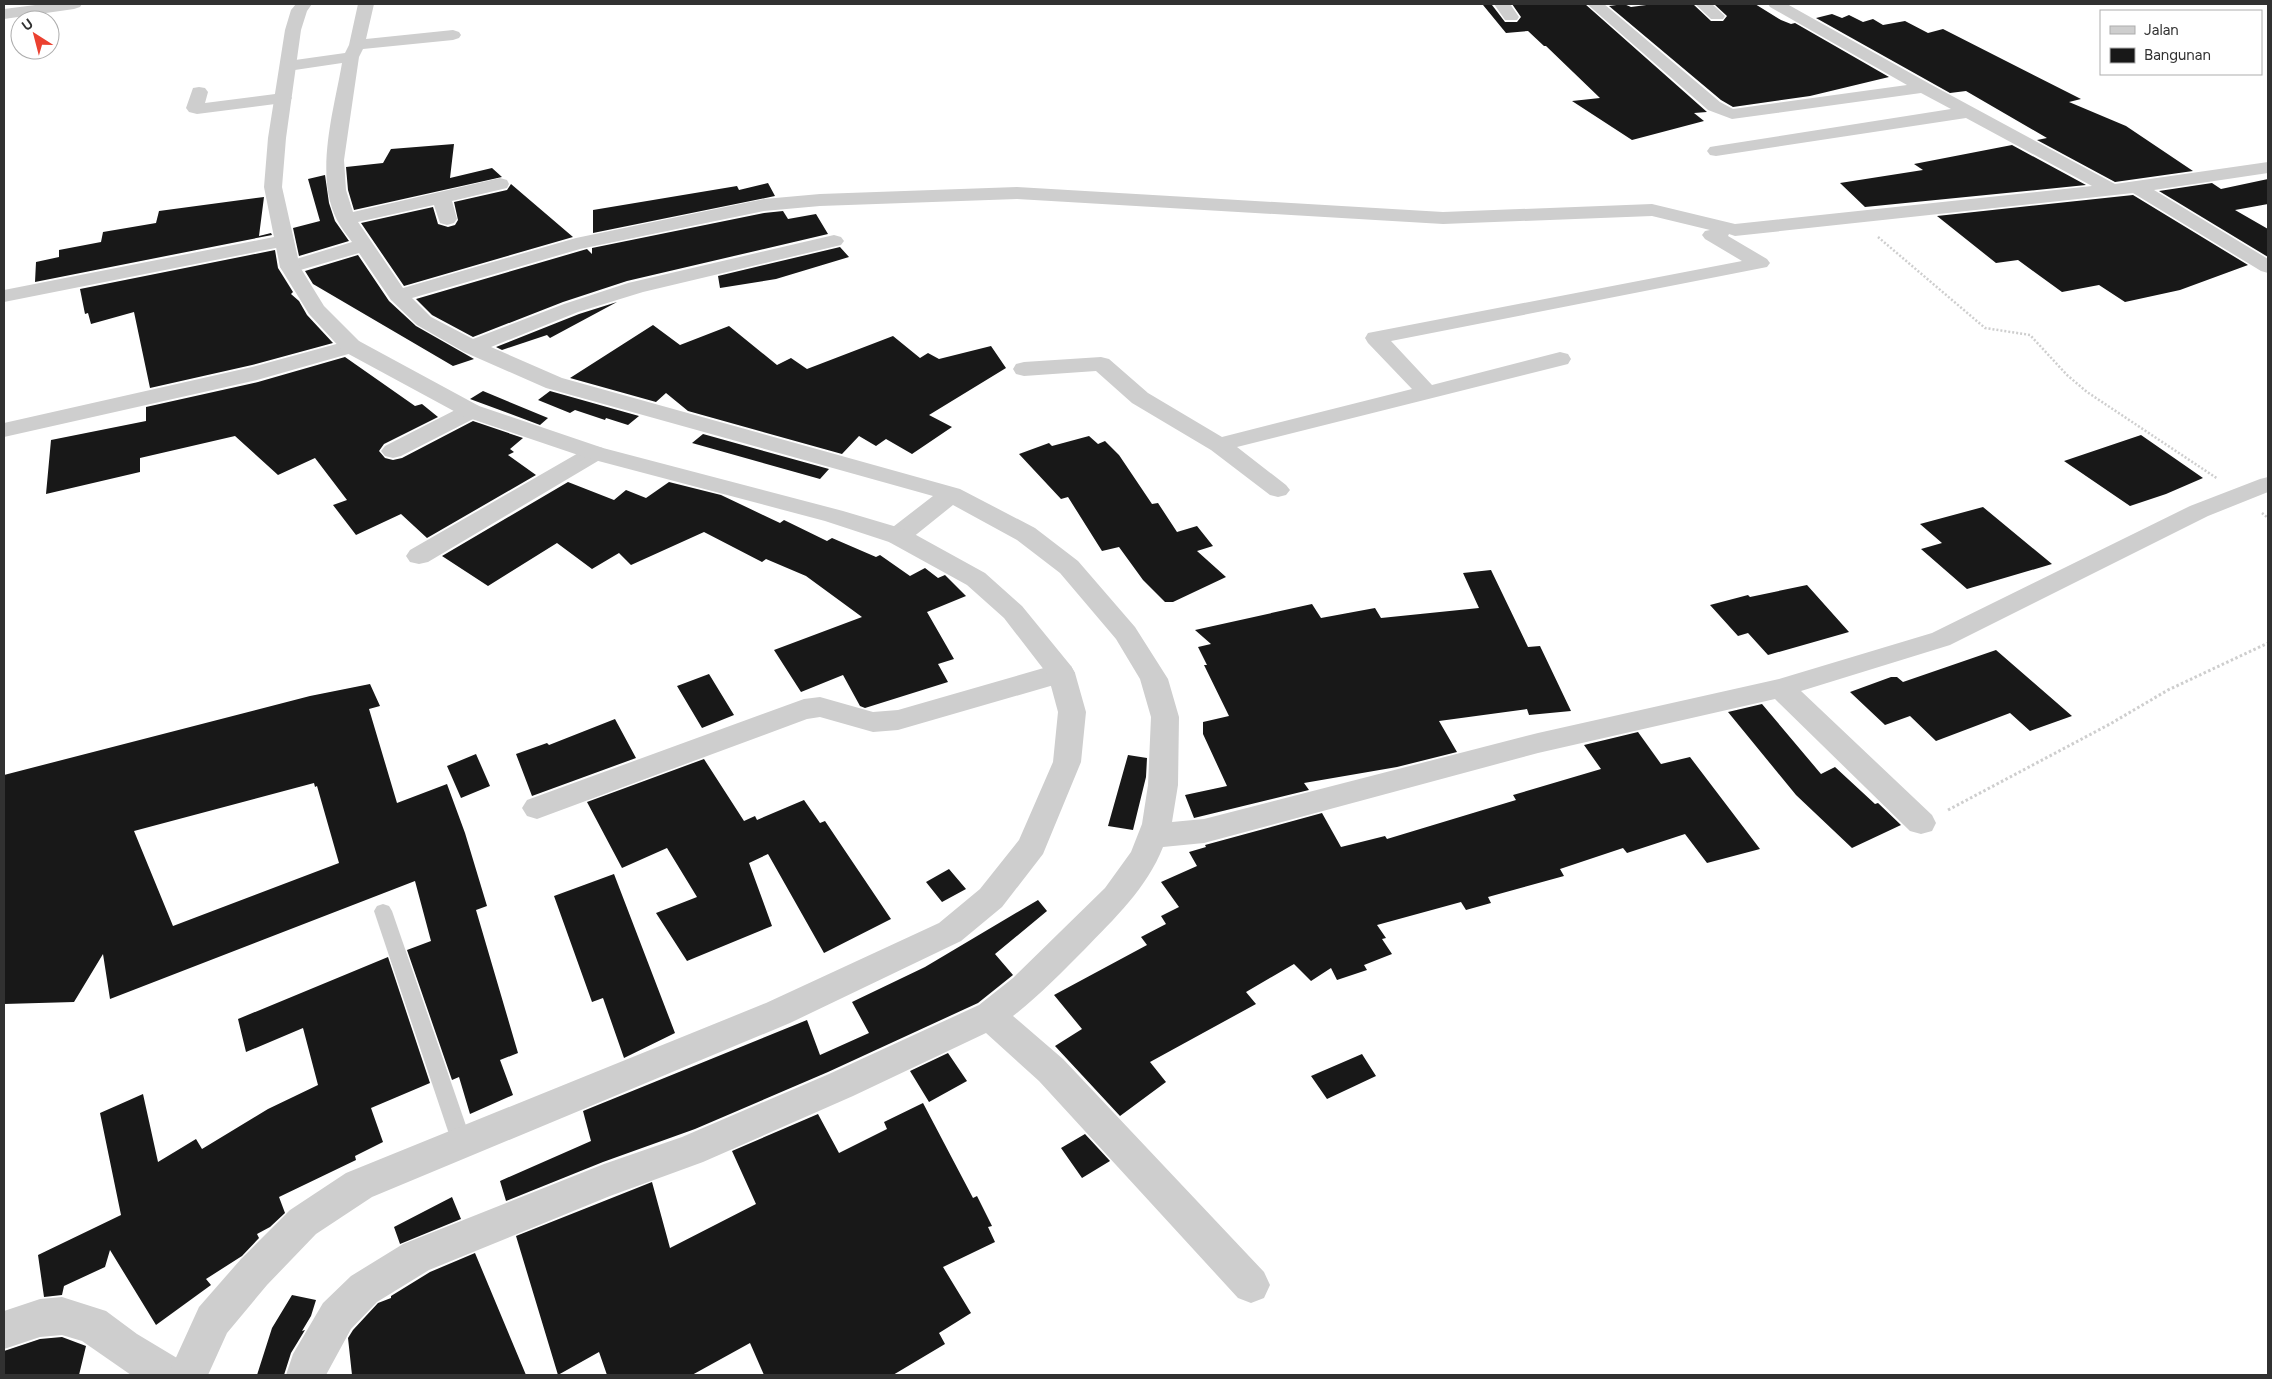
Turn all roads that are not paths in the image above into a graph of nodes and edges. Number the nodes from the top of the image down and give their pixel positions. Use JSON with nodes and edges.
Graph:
{"nodes":[{"id":1,"x":70,"y":4,"type":"edge"},
{"id":2,"x":304,"y":4,"type":"edge"},
{"id":3,"x":366,"y":4,"type":"edge"},
{"id":4,"x":1595,"y":4,"type":"edge"},
{"id":5,"x":1703,"y":4,"type":"edge"},
{"id":6,"x":1776,"y":4,"type":"edge"},
{"id":7,"x":4,"y":14,"type":"edge"},
{"id":8,"x":1717,"y":16,"type":"dead end"},
{"id":9,"x":453,"y":35,"type":"dead end"},
{"id":10,"x":347,"y":54,"type":"junction"},
{"id":11,"x":300,"y":64,"type":"junction"},
{"id":12,"x":1924,"y":88,"type":"junction"},
{"id":13,"x":199,"y":92,"type":"dead end"},
{"id":14,"x":283,"y":98,"type":"junction"},
{"id":15,"x":1968,"y":112,"type":"junction"},
{"id":16,"x":1732,"y":114,"type":"junction"},
{"id":17,"x":1768,"y":143,"type":"junction"},
{"id":18,"x":1716,"y":151,"type":"dead end"},
{"id":19,"x":2268,"y":167,"type":"edge"},
{"id":20,"x":500,"y":184,"type":"dead end"},
{"id":21,"x":2136,"y":187,"type":"junction"},
{"id":22,"x":2111,"y":189,"type":"junction"},
{"id":23,"x":441,"y":197,"type":"junction"},
{"id":24,"x":346,"y":219,"type":"junction"},
{"id":25,"x":447,"y":219,"type":"dead end"},
{"id":26,"x":1735,"y":230,"type":"junction"},
{"id":27,"x":834,"y":241,"type":"dead end"},
{"id":28,"x":364,"y":245,"type":"junction"},
{"id":29,"x":295,"y":257,"type":"junction"},
{"id":30,"x":2268,"y":267,"type":"edge"},
{"id":31,"x":4,"y":296,"type":"edge"},
{"id":32,"x":398,"y":296,"type":"junction"},
{"id":33,"x":351,"y":346,"type":"junction"},
{"id":34,"x":472,"y":347,"type":"junction"},
{"id":35,"x":1560,"y":359,"type":"dead end"},
{"id":36,"x":1024,"y":369,"type":"dead end"},
{"id":37,"x":1427,"y":392,"type":"junction"},
{"id":38,"x":471,"y":411,"type":"junction"},
{"id":39,"x":4,"y":430,"type":"edge"},
{"id":40,"x":1219,"y":445,"type":"junction"},
{"id":41,"x":393,"y":451,"type":"dead end"},
{"id":42,"x":595,"y":453,"type":"junction"},
{"id":43,"x":2268,"y":484,"type":"edge"},
{"id":44,"x":1278,"y":490,"type":"dead end"},
{"id":45,"x":946,"y":497,"type":"junction"},
{"id":46,"x":906,"y":529,"type":"junction"},
{"id":47,"x":419,"y":556,"type":"dead end"},
{"id":48,"x":1061,"y":673,"type":"junction"},
{"id":49,"x":1780,"y":688,"type":"junction"},
{"id":50,"x":537,"y":808,"type":"dead end"},
{"id":51,"x":1921,"y":824,"type":"road end"},
{"id":52,"x":1161,"y":835,"type":"junction"},
{"id":53,"x":383,"y":911,"type":"dead end"},
{"id":54,"x":998,"y":1022,"type":"junction"},
{"id":55,"x":462,"y":1143,"type":"junction"},
{"id":56,"x":1251,"y":1285,"type":"dead end"},
{"id":57,"x":4,"y":1330,"type":"edge"},
{"id":58,"x":168,"y":1375,"type":"edge"},
{"id":59,"x":188,"y":1375,"type":"edge"},
{"id":60,"x":306,"y":1375,"type":"edge"}],
"edges":[{"from":1,"to":7,"type":"street"},
{"from":2,"to":11,"type":"street"},
{"from":3,"to":10,"type":"street"},
{"from":4,"to":16,"type":"street"},
{"from":5,"to":8,"type":"street"},
{"from":6,"to":12,"type":"street"},
{"from":9,"to":10,"type":"street"},
{"from":10,"to":11,"type":"street"},
{"from":10,"to":24,"type":"street"},
{"from":11,"to":14,"type":"street"},
{"from":12,"to":15,"type":"street"},
{"from":12,"to":16,"type":"street"},
{"from":13,"to":14,"type":"street"},
{"from":14,"to":29,"type":"street"},
{"from":15,"to":17,"type":"street"},
{"from":15,"to":22,"type":"street"},
{"from":16,"to":17,"type":"street"},
{"from":17,"to":18,"type":"street"},
{"from":19,"to":21,"type":"street"},
{"from":20,"to":23,"type":"street"},
{"from":21,"to":22,"type":"street"},
{"from":21,"to":30,"type":"street"},
{"from":22,"to":26,"type":"street"},
{"from":23,"to":24,"type":"street"},
{"from":23,"to":25,"type":"street"},
{"from":24,"to":28,"type":"street"},
{"from":26,"to":32,"type":"street"},
{"from":26,"to":37,"type":"street"},
{"from":27,"to":34,"type":"street"},
{"from":28,"to":29,"type":"street"},
{"from":28,"to":32,"type":"street"},
{"from":29,"to":31,"type":"street"},
{"from":29,"to":33,"type":"street"},
{"from":32,"to":34,"type":"street"},
{"from":33,"to":38,"type":"street"},
{"from":33,"to":39,"type":"street"},
{"from":34,"to":45,"type":"street"},
{"from":35,"to":37,"type":"street"},
{"from":36,"to":40,"type":"street"},
{"from":37,"to":40,"type":"street"},
{"from":38,"to":41,"type":"street"},
{"from":38,"to":42,"type":"street"},
{"from":40,"to":44,"type":"street"},
{"from":42,"to":46,"type":"street"},
{"from":42,"to":47,"type":"street"},
{"from":43,"to":49,"type":"street"},
{"from":45,"to":46,"type":"street"},
{"from":45,"to":52,"type":"street"},
{"from":46,"to":48,"type":"street"},
{"from":48,"to":50,"type":"street"},
{"from":48,"to":55,"type":"street"},
{"from":49,"to":51,"type":"street"},
{"from":49,"to":52,"type":"street"},
{"from":52,"to":54,"type":"street"},
{"from":53,"to":55,"type":"lane"},
{"from":54,"to":56,"type":"street"},
{"from":54,"to":60,"type":"street"},
{"from":55,"to":59,"type":"street"},
{"from":57,"to":58,"type":"street"}]}
